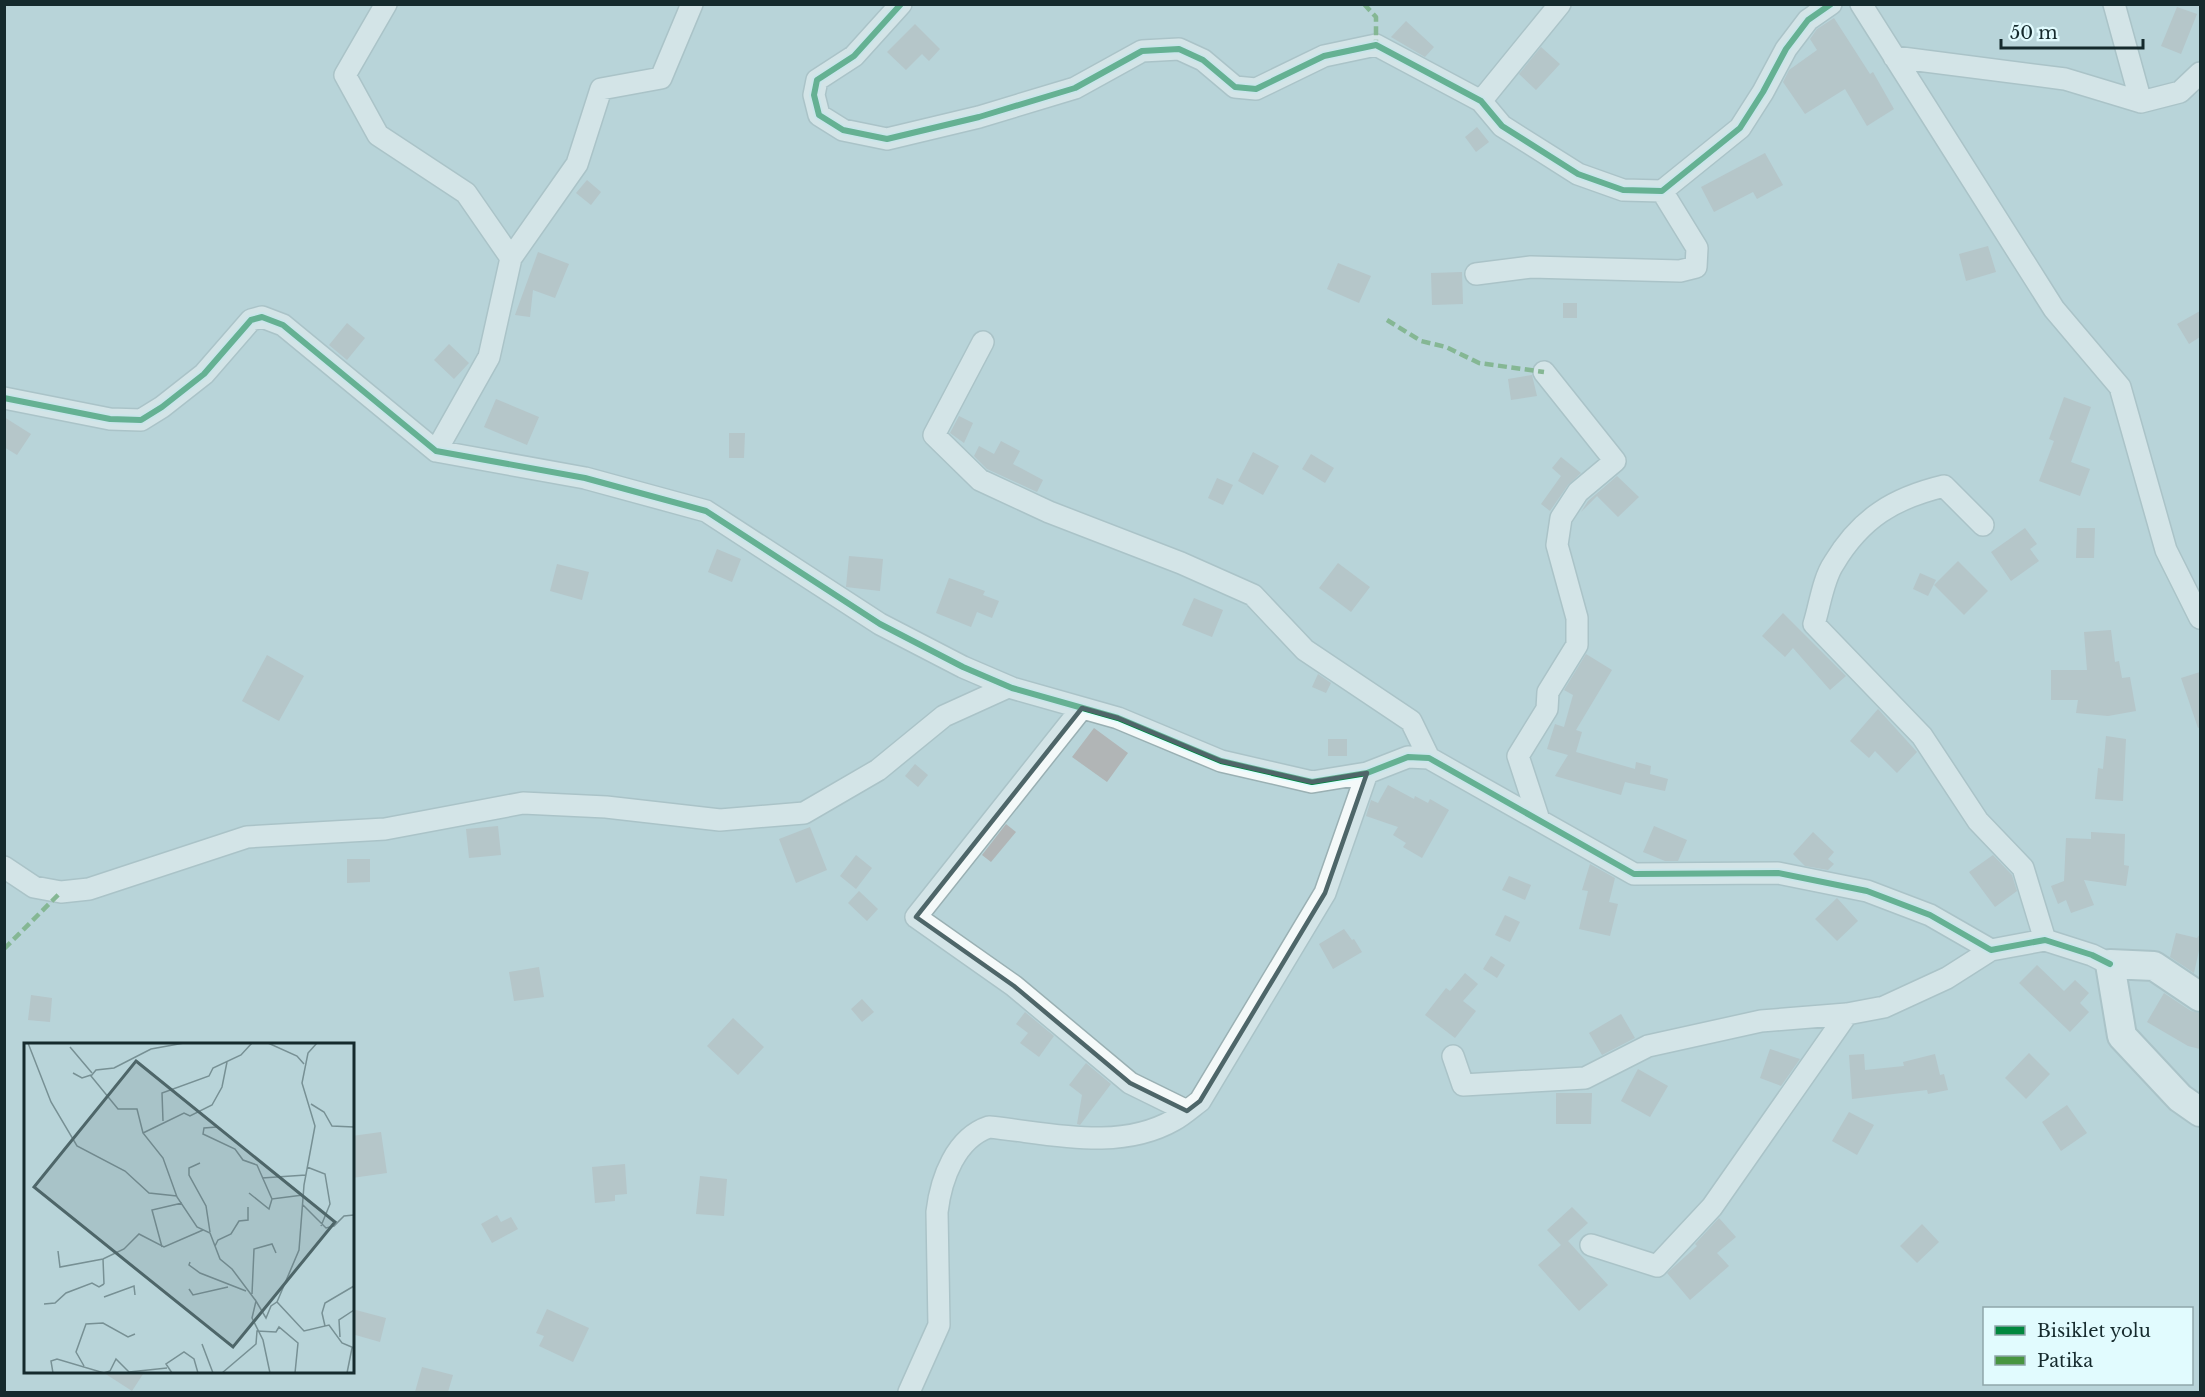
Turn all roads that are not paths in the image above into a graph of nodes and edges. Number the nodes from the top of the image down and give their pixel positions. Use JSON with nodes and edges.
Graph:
{"nodes":[{"id":1,"x":386,"y":4,"type":"edge"},
{"id":2,"x":692,"y":4,"type":"edge"},
{"id":3,"x":901,"y":4,"type":"edge"},
{"id":4,"x":1560,"y":4,"type":"edge"},
{"id":5,"x":1831,"y":4,"type":"edge"},
{"id":6,"x":1861,"y":4,"type":"edge"},
{"id":7,"x":2114,"y":4,"type":"edge"},
{"id":8,"x":1894,"y":57,"type":"junction"},
{"id":9,"x":2200,"y":73,"type":"edge"},
{"id":10,"x":1482,"y":101,"type":"junction"},
{"id":11,"x":2141,"y":102,"type":"junction"},
{"id":12,"x":1662,"y":190,"type":"junction"},
{"id":13,"x":511,"y":258,"type":"junction"},
{"id":14,"x":1476,"y":274,"type":"dead end"},
{"id":15,"x":983,"y":342,"type":"dead end"},
{"id":16,"x":1544,"y":372,"type":"dead end"},
{"id":17,"x":4,"y":398,"type":"edge"},
{"id":18,"x":436,"y":450,"type":"junction"},
{"id":19,"x":1983,"y":525,"type":"dead end"},
{"id":20,"x":2200,"y":618,"type":"edge"},
{"id":21,"x":1008,"y":687,"type":"junction"},
{"id":22,"x":1082,"y":708,"type":"junction"},
{"id":23,"x":1429,"y":758,"type":"junction"},
{"id":24,"x":1367,"y":773,"type":"junction"},
{"id":25,"x":1539,"y":820,"type":"junction"},
{"id":26,"x":4,"y":867,"type":"edge"},
{"id":27,"x":2044,"y":940,"type":"junction"},
{"id":28,"x":1991,"y":950,"type":"junction"},
{"id":29,"x":2110,"y":964,"type":"junction"},
{"id":30,"x":2200,"y":997,"type":"edge"},
{"id":31,"x":1847,"y":1014,"type":"junction"},
{"id":32,"x":1453,"y":1056,"type":"dead end"},
{"id":33,"x":1187,"y":1111,"type":"junction"},
{"id":34,"x":2200,"y":1112,"type":"edge"},
{"id":35,"x":1591,"y":1245,"type":"dead end"},
{"id":36,"x":909,"y":1392,"type":"edge"}],
"edges":[{"from":1,"to":13,"type":"street"},
{"from":2,"to":13,"type":"street"},
{"from":3,"to":10,"type":"street"},
{"from":4,"to":10,"type":"street"},
{"from":5,"to":12,"type":"street"},
{"from":6,"to":8,"type":"street"},
{"from":7,"to":11,"type":"street"},
{"from":8,"to":11,"type":"street"},
{"from":8,"to":20,"type":"street"},
{"from":9,"to":11,"type":"street"},
{"from":10,"to":12,"type":"street"},
{"from":12,"to":14,"type":"street"},
{"from":13,"to":18,"type":"street"},
{"from":15,"to":23,"type":"street"},
{"from":16,"to":25,"type":"street"},
{"from":17,"to":18,"type":"street"},
{"from":18,"to":21,"type":"street"},
{"from":19,"to":27,"type":"street"},
{"from":21,"to":22,"type":"street"},
{"from":21,"to":26,"type":"street"},
{"from":22,"to":24,"type":"street"},
{"from":22,"to":33,"type":"street"},
{"from":23,"to":24,"type":"street"},
{"from":23,"to":25,"type":"street"},
{"from":24,"to":33,"type":"street"},
{"from":25,"to":28,"type":"street"},
{"from":27,"to":28,"type":"street"},
{"from":27,"to":29,"type":"street"},
{"from":28,"to":31,"type":"street"},
{"from":29,"to":30,"type":"street"},
{"from":29,"to":34,"type":"street"},
{"from":31,"to":32,"type":"street"},
{"from":31,"to":35,"type":"street"},
{"from":33,"to":36,"type":"street"}]}
